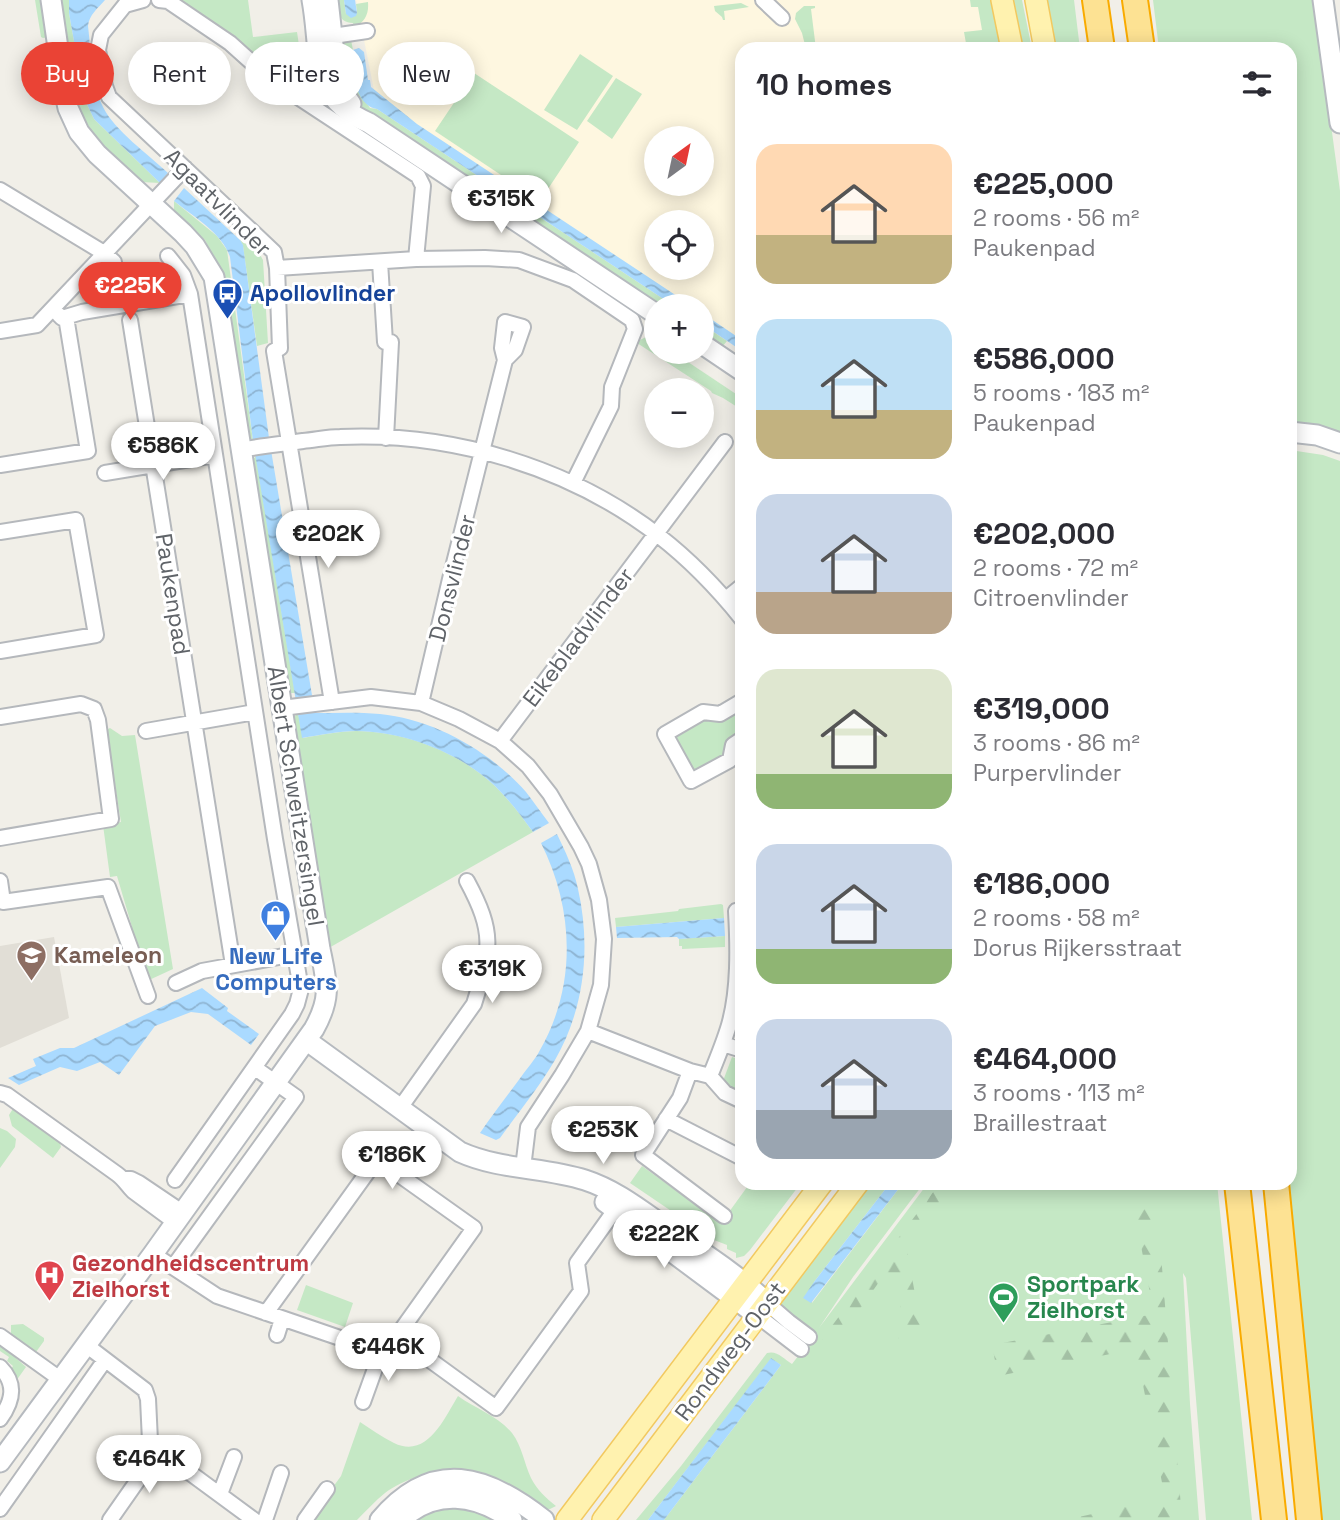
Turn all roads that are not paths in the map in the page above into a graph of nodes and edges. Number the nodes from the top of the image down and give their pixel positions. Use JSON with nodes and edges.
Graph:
{"nodes":[{"id":1,"x":51,"y":0,"type":"edge"},
{"id":2,"x":143,"y":0,"type":"edge"},
{"id":3,"x":159,"y":0,"type":"edge"},
{"id":4,"x":312,"y":0,"type":"edge"},
{"id":5,"x":328,"y":0,"type":"edge"},
{"id":6,"x":763,"y":0,"type":"edge"},
{"id":7,"x":1002,"y":0,"type":"edge"},
{"id":8,"x":1035,"y":0,"type":"edge"},
{"id":9,"x":1095,"y":0,"type":"edge"},
{"id":10,"x":1135,"y":0,"type":"edge"},
{"id":11,"x":1323,"y":0,"type":"edge"},
{"id":12,"x":782,"y":18,"type":"dead end"},
{"id":13,"x":367,"y":31,"type":"dead end"},
{"id":14,"x":325,"y":37,"type":"junction"},
{"id":15,"x":1011,"y":42,"type":"edge"},
{"id":16,"x":1044,"y":42,"type":"edge"},
{"id":17,"x":1101,"y":42,"type":"edge"},
{"id":18,"x":1141,"y":42,"type":"edge"},
{"id":19,"x":1335,"y":52,"type":"edge"},
{"id":20,"x":1340,"y":123,"type":"edge"},
{"id":21,"x":185,"y":168,"type":"junction"},
{"id":22,"x":0,"y":190,"type":"edge"},
{"id":23,"x":152,"y":204,"type":"junction"},
{"id":24,"x":168,"y":256,"type":"dead end"},
{"id":25,"x":109,"y":258,"type":"junction"},
{"id":26,"x":416,"y":259,"type":"junction"},
{"id":27,"x":380,"y":262,"type":"junction"},
{"id":28,"x":277,"y":268,"type":"junction"},
{"id":29,"x":190,"y":294,"type":"junction"},
{"id":30,"x":644,"y":306,"type":"edge"},
{"id":31,"x":59,"y":313,"type":"junction"},
{"id":32,"x":130,"y":320,"type":"dead end"},
{"id":33,"x":0,"y":331,"type":"edge"},
{"id":34,"x":714,"y":352,"type":"edge"},
{"id":35,"x":505,"y":360,"type":"dead end"},
{"id":36,"x":735,"y":365,"type":"edge"},
{"id":37,"x":1297,"y":433,"type":"edge"},
{"id":38,"x":386,"y":438,"type":"junction"},
{"id":39,"x":725,"y":442,"type":"dead end"},
{"id":40,"x":290,"y":443,"type":"junction"},
{"id":41,"x":1340,"y":443,"type":"edge"},
{"id":42,"x":245,"y":449,"type":"junction"},
{"id":43,"x":483,"y":452,"type":"junction"},
{"id":44,"x":215,"y":455,"type":"junction"},
{"id":45,"x":0,"y":465,"type":"edge"},
{"id":46,"x":152,"y":466,"type":"junction"},
{"id":47,"x":105,"y":473,"type":"dead end"},
{"id":48,"x":573,"y":484,"type":"junction"},
{"id":49,"x":0,"y":532,"type":"edge"},
{"id":50,"x":656,"y":534,"type":"junction"},
{"id":51,"x":260,"y":578,"type":"junction"},
{"id":52,"x":235,"y":582,"type":"junction"},
{"id":53,"x":735,"y":592,"type":"edge"},
{"id":54,"x":726,"y":599,"type":"junction"},
{"id":55,"x":735,"y":610,"type":"edge"},
{"id":56,"x":0,"y":652,"type":"edge"},
{"id":57,"x":332,"y":702,"type":"junction"},
{"id":58,"x":421,"y":704,"type":"junction"},
{"id":59,"x":735,"y":705,"type":"edge"},
{"id":60,"x":282,"y":708,"type":"junction"},
{"id":61,"x":255,"y":712,"type":"junction"},
{"id":62,"x":0,"y":717,"type":"edge"},
{"id":63,"x":194,"y":723,"type":"junction"},
{"id":64,"x":145,"y":731,"type":"dead end"},
{"id":65,"x":500,"y":741,"type":"junction"},
{"id":66,"x":735,"y":744,"type":"edge"},
{"id":67,"x":0,"y":838,"type":"edge"},
{"id":68,"x":0,"y":881,"type":"edge"},
{"id":69,"x":467,"y":881,"type":"dead end"},
{"id":70,"x":2,"y":903,"type":"edge"},
{"id":71,"x":295,"y":954,"type":"junction"},
{"id":72,"x":233,"y":965,"type":"junction"},
{"id":73,"x":176,"y":983,"type":"dead end"},
{"id":74,"x":735,"y":992,"type":"edge"},
{"id":75,"x":148,"y":996,"type":"dead end"},
{"id":76,"x":588,"y":1031,"type":"junction"},
{"id":77,"x":306,"y":1040,"type":"junction"},
{"id":78,"x":723,"y":1044,"type":"junction"},
{"id":79,"x":735,"y":1048,"type":"edge"},
{"id":80,"x":255,"y":1068,"type":"junction"},
{"id":81,"x":690,"y":1071,"type":"junction"},
{"id":82,"x":710,"y":1076,"type":"junction"},
{"id":83,"x":275,"y":1082,"type":"junction"},
{"id":84,"x":2,"y":1090,"type":"edge"},
{"id":85,"x":735,"y":1098,"type":"edge"},
{"id":86,"x":400,"y":1108,"type":"junction"},
{"id":87,"x":666,"y":1119,"type":"junction"},
{"id":88,"x":735,"y":1154,"type":"edge"},
{"id":89,"x":523,"y":1168,"type":"junction"},
{"id":90,"x":175,"y":1180,"type":"dead end"},
{"id":91,"x":817,"y":1190,"type":"edge"},
{"id":92,"x":853,"y":1190,"type":"edge"},
{"id":93,"x":1238,"y":1190,"type":"edge"},
{"id":94,"x":1277,"y":1190,"type":"edge"},
{"id":95,"x":619,"y":1204,"type":"junction"},
{"id":96,"x":724,"y":1216,"type":"dead end"},
{"id":97,"x":178,"y":1217,"type":"junction"},
{"id":98,"x":153,"y":1254,"type":"junction"},
{"id":99,"x":173,"y":1267,"type":"junction"},
{"id":100,"x":741,"y":1291,"type":"junction"},
{"id":101,"x":763,"y":1309,"type":"junction"},
{"id":102,"x":266,"y":1313,"type":"junction"},
{"id":103,"x":282,"y":1319,"type":"junction"},
{"id":104,"x":277,"y":1335,"type":"dead end"},
{"id":105,"x":0,"y":1336,"type":"edge"},
{"id":106,"x":397,"y":1336,"type":"junction"},
{"id":107,"x":805,"y":1343,"type":"dead end"},
{"id":108,"x":86,"y":1345,"type":"junction"},
{"id":109,"x":381,"y":1352,"type":"junction"},
{"id":110,"x":105,"y":1360,"type":"junction"},
{"id":111,"x":0,"y":1367,"type":"edge"},
{"id":112,"x":60,"y":1379,"type":"junction"},
{"id":113,"x":363,"y":1402,"type":"dead end"},
{"id":114,"x":0,"y":1419,"type":"edge"},
{"id":115,"x":159,"y":1450,"type":"junction"},
{"id":116,"x":234,"y":1457,"type":"dead end"},
{"id":117,"x":0,"y":1462,"type":"edge"},
{"id":118,"x":281,"y":1474,"type":"dead end"},
{"id":119,"x":327,"y":1489,"type":"dead end"},
{"id":120,"x":220,"y":1494,"type":"junction"},
{"id":121,"x":0,"y":1509,"type":"edge"},
{"id":122,"x":248,"y":1518,"type":"edge"},
{"id":123,"x":110,"y":1520,"type":"edge"},
{"id":124,"x":265,"y":1520,"type":"edge"},
{"id":125,"x":305,"y":1520,"type":"edge"},
{"id":126,"x":380,"y":1520,"type":"edge"},
{"id":127,"x":401,"y":1520,"type":"edge"},
{"id":128,"x":512,"y":1520,"type":"edge"},
{"id":129,"x":544,"y":1520,"type":"edge"},
{"id":130,"x":567,"y":1520,"type":"edge"},
{"id":131,"x":603,"y":1520,"type":"edge"},
{"id":132,"x":1275,"y":1520,"type":"edge"},
{"id":133,"x":1309,"y":1520,"type":"edge"}],
"edges":[{"from":1,"to":23,"type":"street","name":"Albert Schweitzersingel"},
{"from":2,"to":21,"type":"street","name":"Agaatvlinder"},
{"from":3,"to":26,"type":"street"},
{"from":4,"to":14,"type":"street"},
{"from":5,"to":14,"type":"street"},
{"from":6,"to":12,"type":"street"},
{"from":7,"to":15,"type":"main road"},
{"from":8,"to":16,"type":"main road"},
{"from":9,"to":17,"type":"highway"},
{"from":10,"to":18,"type":"highway"},
{"from":11,"to":19,"type":"street"},
{"from":13,"to":14,"type":"street"},
{"from":14,"to":30,"type":"street"},
{"from":19,"to":20,"type":"street"},
{"from":21,"to":23,"type":"street"},
{"from":21,"to":28,"type":"street","name":"Agaatvlinder"},
{"from":22,"to":25,"type":"street"},
{"from":23,"to":25,"type":"street"},
{"from":23,"to":42,"type":"street","name":"Albert Schweitzersingel"},
{"from":24,"to":29,"type":"street","name":"Albert Schweitzersingel"},
{"from":25,"to":31,"type":"street"},
{"from":26,"to":27,"type":"street"},
{"from":26,"to":48,"type":"street"},
{"from":27,"to":28,"type":"street"},
{"from":27,"to":38,"type":"street"},
{"from":28,"to":40,"type":"street","name":"Agaatvlinder"},
{"from":29,"to":31,"type":"street"},
{"from":29,"to":44,"type":"street","name":"Albert Schweitzersingel"},
{"from":31,"to":33,"type":"street"},
{"from":31,"to":45,"type":"street"},
{"from":32,"to":46,"type":"street","name":"Paukenpad"},
{"from":34,"to":36,"type":"street"},
{"from":35,"to":43,"type":"street","name":"Donsvlinder"},
{"from":37,"to":41,"type":"street"},
{"from":38,"to":40,"type":"street"},
{"from":38,"to":43,"type":"street"},
{"from":39,"to":50,"type":"street","name":"Eikebladvlinder"},
{"from":40,"to":42,"type":"street"},
{"from":40,"to":57,"type":"street"},
{"from":42,"to":51,"type":"street","name":"Albert Schweitzersingel"},
{"from":43,"to":48,"type":"street"},
{"from":43,"to":58,"type":"street","name":"Donsvlinder"},
{"from":44,"to":46,"type":"street"},
{"from":44,"to":52,"type":"street","name":"Albert Schweitzersingel"},
{"from":46,"to":47,"type":"street"},
{"from":46,"to":63,"type":"street","name":"Paukenpad"},
{"from":48,"to":50,"type":"street"},
{"from":49,"to":56,"type":"street"},
{"from":50,"to":54,"type":"street"},
{"from":50,"to":65,"type":"street","name":"Eikebladvlinder"},
{"from":51,"to":52,"type":"street"},
{"from":51,"to":60,"type":"street","name":"Albert Schweitzersingel"},
{"from":52,"to":61,"type":"street","name":"Albert Schweitzersingel"},
{"from":53,"to":54,"type":"street"},
{"from":54,"to":55,"type":"street"},
{"from":57,"to":58,"type":"street"},
{"from":57,"to":60,"type":"street"},
{"from":58,"to":65,"type":"street"},
{"from":59,"to":66,"type":"street"},
{"from":60,"to":77,"type":"street","name":"Albert Schweitzersingel"},
{"from":61,"to":63,"type":"street"},
{"from":61,"to":71,"type":"street","name":"Albert Schweitzersingel"},
{"from":62,"to":67,"type":"street"},
{"from":63,"to":64,"type":"street"},
{"from":63,"to":72,"type":"street","name":"Paukenpad"},
{"from":65,"to":76,"type":"street"},
{"from":68,"to":70,"type":"street"},
{"from":69,"to":86,"type":"street"},
{"from":70,"to":75,"type":"street"},
{"from":71,"to":72,"type":"street"},
{"from":71,"to":80,"type":"street","name":"Albert Schweitzersingel"},
{"from":72,"to":73,"type":"street"},
{"from":74,"to":78,"type":"street"},
{"from":76,"to":81,"type":"street"},
{"from":76,"to":89,"type":"street"},
{"from":77,"to":83,"type":"street","name":"Albert Schweitzersingel"},
{"from":77,"to":86,"type":"street"},
{"from":78,"to":79,"type":"street"},
{"from":78,"to":82,"type":"street"},
{"from":80,"to":83,"type":"street"},
{"from":80,"to":90,"type":"street","name":"Albert Schweitzersingel"},
{"from":81,"to":82,"type":"street"},
{"from":81,"to":87,"type":"street"},
{"from":82,"to":85,"type":"street"},
{"from":83,"to":97,"type":"street","name":"Albert Schweitzersingel"},
{"from":83,"to":99,"type":"street"},
{"from":84,"to":97,"type":"street"},
{"from":86,"to":89,"type":"street"},
{"from":87,"to":88,"type":"street"},
{"from":87,"to":96,"type":"street"},
{"from":89,"to":95,"type":"street"},
{"from":91,"to":100,"type":"main road","name":"Rondweg-Oost"},
{"from":92,"to":101,"type":"main road","name":"Rondweg-Oost"},
{"from":93,"to":132,"type":"highway"},
{"from":94,"to":133,"type":"highway"},
{"from":95,"to":100,"type":"street"},
{"from":95,"to":106,"type":"street"},
{"from":97,"to":98,"type":"street","name":"Albert Schweitzersingel"},
{"from":98,"to":99,"type":"street"},
{"from":98,"to":108,"type":"street","name":"Albert Schweitzersingel"},
{"from":99,"to":102,"type":"street"},
{"from":100,"to":101,"type":"street"},
{"from":100,"to":130,"type":"main road","name":"Rondweg-Oost"},
{"from":101,"to":107,"type":"street"},
{"from":101,"to":131,"type":"main road","name":"Rondweg-Oost"},
{"from":102,"to":103,"type":"street"},
{"from":102,"to":106,"type":"street"},
{"from":103,"to":104,"type":"street"},
{"from":103,"to":109,"type":"street"},
{"from":105,"to":112,"type":"street"},
{"from":106,"to":109,"type":"street"},
{"from":108,"to":110,"type":"street"},
{"from":108,"to":112,"type":"street","name":"Albert Schweitzersingel"},
{"from":109,"to":113,"type":"street"},
{"from":110,"to":115,"type":"street"},
{"from":110,"to":121,"type":"street"},
{"from":111,"to":114,"type":"street"},
{"from":112,"to":117,"type":"street","name":"Albert Schweitzersingel"},
{"from":115,"to":120,"type":"street"},
{"from":115,"to":123,"type":"street"},
{"from":116,"to":120,"type":"street"},
{"from":118,"to":124,"type":"street"},
{"from":119,"to":125,"type":"street"},
{"from":120,"to":122,"type":"street"},
{"from":126,"to":129,"type":"street"},
{"from":127,"to":128,"type":"street"}]}
